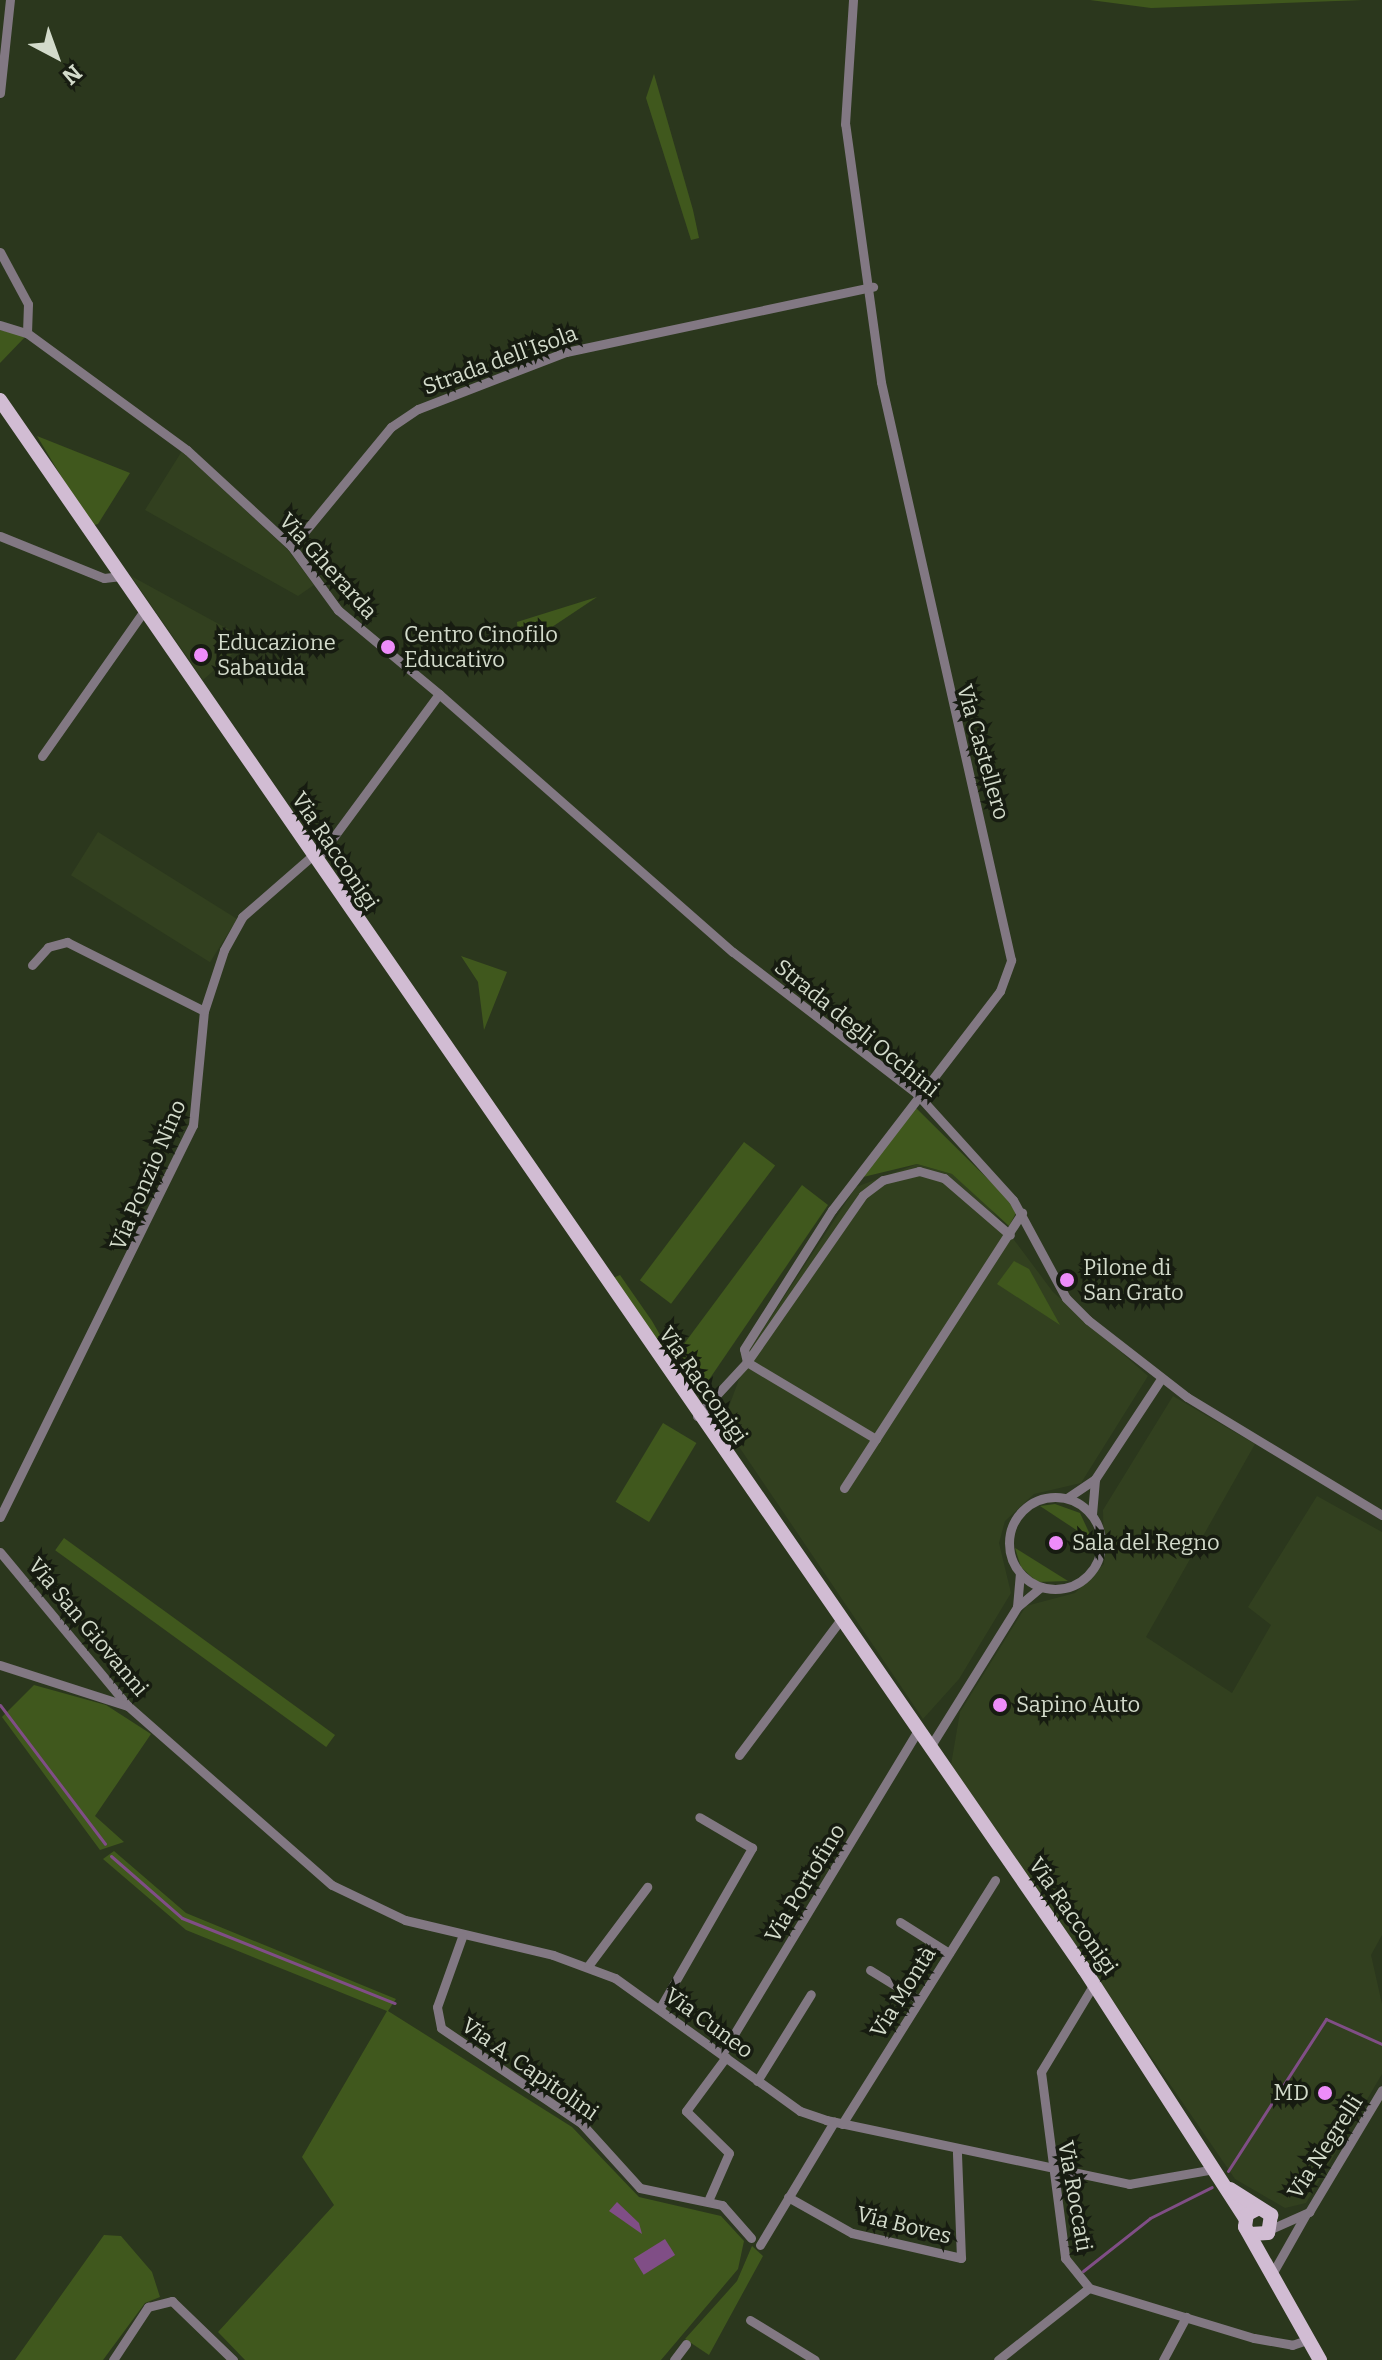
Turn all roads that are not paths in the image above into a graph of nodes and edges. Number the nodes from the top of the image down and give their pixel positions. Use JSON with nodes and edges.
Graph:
{"nodes":[{"id":1,"x":10,"y":0,"type":"edge"},
{"id":2,"x":853,"y":0,"type":"edge"},
{"id":3,"x":0,"y":93,"type":"edge"},
{"id":4,"x":0,"y":252,"type":"edge"},
{"id":5,"x":873,"y":287,"type":"junction"},
{"id":6,"x":0,"y":325,"type":"edge"},
{"id":7,"x":27,"y":333,"type":"junction"},
{"id":8,"x":0,"y":400,"type":"edge"},
{"id":9,"x":0,"y":536,"type":"edge"},
{"id":10,"x":292,"y":547,"type":"junction"},
{"id":11,"x":121,"y":576,"type":"junction"},
{"id":12,"x":144,"y":611,"type":"junction"},
{"id":13,"x":439,"y":694,"type":"junction"},
{"id":14,"x":42,"y":756,"type":"dead end"},
{"id":15,"x":314,"y":859,"type":"junction"},
{"id":16,"x":32,"y":965,"type":"dead end"},
{"id":17,"x":204,"y":1011,"type":"junction"},
{"id":18,"x":916,"y":1093,"type":"junction"},
{"id":19,"x":1022,"y":1213,"type":"junction"},
{"id":20,"x":1010,"y":1235,"type":"junction"},
{"id":21,"x":747,"y":1362,"type":"junction"},
{"id":22,"x":1161,"y":1379,"type":"junction"},
{"id":23,"x":697,"y":1416,"type":"junction"},
{"id":24,"x":876,"y":1439,"type":"junction"},
{"id":25,"x":1095,"y":1479,"type":"junction"},
{"id":26,"x":844,"y":1488,"type":"dead end"},
{"id":27,"x":1067,"y":1498,"type":"junction"},
{"id":28,"x":1092,"y":1514,"type":"junction"},
{"id":29,"x":1382,"y":1515,"type":"edge"},
{"id":30,"x":0,"y":1517,"type":"edge"},
{"id":31,"x":0,"y":1552,"type":"edge"},
{"id":32,"x":1020,"y":1574,"type":"junction"},
{"id":33,"x":1041,"y":1587,"type":"junction"},
{"id":34,"x":1017,"y":1607,"type":"junction"},
{"id":35,"x":841,"y":1619,"type":"junction"},
{"id":36,"x":0,"y":1665,"type":"edge"},
{"id":37,"x":128,"y":1706,"type":"junction"},
{"id":38,"x":918,"y":1731,"type":"junction"},
{"id":39,"x":930,"y":1747,"type":"junction"},
{"id":40,"x":739,"y":1755,"type":"dead end"},
{"id":41,"x":219,"y":1789,"type":"joint"},
{"id":42,"x":699,"y":1817,"type":"dead end"},
{"id":43,"x":995,"y":1880,"type":"dead end"},
{"id":44,"x":647,"y":1887,"type":"dead end"},
{"id":45,"x":900,"y":1922,"type":"dead end"},
{"id":46,"x":462,"y":1937,"type":"junction"},
{"id":47,"x":949,"y":1953,"type":"junction"},
{"id":48,"x":588,"y":1966,"type":"junction"},
{"id":49,"x":870,"y":1970,"type":"dead end"},
{"id":50,"x":1094,"y":1984,"type":"junction"},
{"id":51,"x":811,"y":1994,"type":"dead end"},
{"id":52,"x":919,"y":2000,"type":"junction"},
{"id":53,"x":660,"y":2008,"type":"junction"},
{"id":54,"x":724,"y":2056,"type":"junction"},
{"id":55,"x":757,"y":2081,"type":"junction"},
{"id":56,"x":1382,"y":2090,"type":"edge"},
{"id":57,"x":838,"y":2123,"type":"junction"},
{"id":58,"x":957,"y":2152,"type":"junction"},
{"id":59,"x":1214,"y":2169,"type":"junction"},
{"id":60,"x":1051,"y":2170,"type":"junction"},
{"id":61,"x":1223,"y":2184,"type":"junction"},
{"id":62,"x":788,"y":2197,"type":"junction"},
{"id":63,"x":708,"y":2201,"type":"junction"},
{"id":64,"x":1263,"y":2210,"type":"junction"},
{"id":65,"x":1306,"y":2214,"type":"junction"},
{"id":66,"x":1293,"y":2216,"type":"junction"},
{"id":67,"x":1245,"y":2218,"type":"junction"},
{"id":68,"x":1270,"y":2230,"type":"junction"},
{"id":69,"x":1250,"y":2234,"type":"junction"},
{"id":70,"x":751,"y":2238,"type":"dead end"},
{"id":71,"x":760,"y":2245,"type":"dead end"},
{"id":72,"x":1269,"y":2269,"type":"junction"},
{"id":73,"x":1089,"y":2288,"type":"junction"},
{"id":74,"x":1186,"y":2317,"type":"junction"},
{"id":75,"x":750,"y":2320,"type":"dead end"},
{"id":76,"x":1309,"y":2339,"type":"junction"},
{"id":77,"x":686,"y":2344,"type":"dead end"},
{"id":78,"x":113,"y":2360,"type":"edge"},
{"id":79,"x":233,"y":2360,"type":"edge"},
{"id":80,"x":674,"y":2360,"type":"edge"},
{"id":81,"x":815,"y":2360,"type":"edge"},
{"id":82,"x":998,"y":2360,"type":"edge"},
{"id":83,"x":1163,"y":2360,"type":"edge"},
{"id":84,"x":1320,"y":2360,"type":"edge"}],
"edges":[{"from":1,"to":3,"type":"street"},
{"from":2,"to":5,"type":"street","name":"Via Castellero"},
{"from":4,"to":7,"type":"street"},
{"from":5,"to":10,"type":"street","name":"Strada dell'Isola"},
{"from":5,"to":18,"type":"street","name":"Via Castellero"},
{"from":6,"to":7,"type":"street","name":"Via Gherarda"},
{"from":7,"to":10,"type":"street","name":"Via Gherarda"},
{"from":8,"to":11,"type":"main road","name":"Via Racconigi"},
{"from":9,"to":11,"type":"street"},
{"from":10,"to":13,"type":"street","name":"Via Gherarda"},
{"from":11,"to":12,"type":"main road","name":"Via Racconigi"},
{"from":12,"to":14,"type":"street"},
{"from":12,"to":15,"type":"main road","name":"Via Racconigi"},
{"from":13,"to":15,"type":"street"},
{"from":13,"to":18,"type":"street","name":"Strada degli Occhini"},
{"from":15,"to":17,"type":"street","name":"Via Ponzio Nino"},
{"from":15,"to":23,"type":"main road","name":"Via Racconigi"},
{"from":16,"to":17,"type":"street"},
{"from":17,"to":30,"type":"street","name":"Via Ponzio Nino"},
{"from":18,"to":19,"type":"street","name":"Strada degli Occhini"},
{"from":18,"to":21,"type":"street","name":"Via Castellero"},
{"from":19,"to":20,"type":"street"},
{"from":19,"to":22,"type":"street","name":"Strada degli Occhini"},
{"from":20,"to":21,"type":"street"},
{"from":20,"to":24,"type":"street"},
{"from":21,"to":23,"type":"street","name":"Via Castellero"},
{"from":21,"to":24,"type":"street"},
{"from":22,"to":25,"type":"street"},
{"from":22,"to":29,"type":"street","name":"Strada degli Occhini"},
{"from":23,"to":35,"type":"main road","name":"Via Racconigi"},
{"from":24,"to":26,"type":"street"},
{"from":25,"to":27,"type":"street"},
{"from":25,"to":28,"type":"street"},
{"from":27,"to":28,"type":"street"},
{"from":27,"to":32,"type":"street"},
{"from":28,"to":33,"type":"street"},
{"from":31,"to":37,"type":"street","name":"Via San Giovanni"},
{"from":32,"to":33,"type":"street"},
{"from":32,"to":34,"type":"street"},
{"from":33,"to":34,"type":"street"},
{"from":34,"to":39,"type":"street"},
{"from":35,"to":38,"type":"main road","name":"Via Racconigi"},
{"from":35,"to":40,"type":"street"},
{"from":36,"to":37,"type":"street"},
{"from":37,"to":41,"type":"street","name":"Via San Giovanni"},
{"from":38,"to":39,"type":"main road","name":"Via Racconigi"},
{"from":38,"to":54,"type":"street","name":"Via Portofino"},
{"from":39,"to":50,"type":"main road","name":"Via Racconigi"},
{"from":41,"to":46,"type":"street","name":"Via Cuneo"},
{"from":42,"to":53,"type":"street"},
{"from":43,"to":47,"type":"street","name":"Via Montà"},
{"from":44,"to":48,"type":"street"},
{"from":45,"to":47,"type":"street"},
{"from":46,"to":48,"type":"street","name":"Via Cuneo"},
{"from":46,"to":63,"type":"street","name":"Via A. Capitolini"},
{"from":47,"to":52,"type":"street","name":"Via Montà"},
{"from":48,"to":53,"type":"street","name":"Via Cuneo"},
{"from":49,"to":52,"type":"street"},
{"from":50,"to":59,"type":"main road","name":"Via Racconigi"},
{"from":50,"to":60,"type":"street","name":"Via Roccati"},
{"from":51,"to":55,"type":"street"},
{"from":52,"to":57,"type":"street","name":"Via Montà"},
{"from":53,"to":54,"type":"street","name":"Via Cuneo"},
{"from":54,"to":55,"type":"street","name":"Via Cuneo"},
{"from":54,"to":63,"type":"street","name":"Via Portofino"},
{"from":55,"to":57,"type":"street","name":"Via Cuneo"},
{"from":56,"to":65,"type":"street","name":"Via Negrelli"},
{"from":57,"to":58,"type":"street","name":"Via Cuneo"},
{"from":57,"to":62,"type":"street","name":"Via Montà"},
{"from":58,"to":60,"type":"street","name":"Via Cuneo"},
{"from":58,"to":62,"type":"street","name":"Via Boves"},
{"from":59,"to":60,"type":"street","name":"Via Cuneo"},
{"from":59,"to":61,"type":"main road","name":"Via Racconigi"},
{"from":60,"to":73,"type":"street","name":"Via Roccati"},
{"from":61,"to":64,"type":"main road","name":"Via Racconigi"},
{"from":61,"to":67,"type":"main road","name":"Via Racconigi"},
{"from":62,"to":71,"type":"street","name":"Via Montà"},
{"from":63,"to":70,"type":"street","name":"Via A. Capitolini"},
{"from":64,"to":66,"type":"street","name":"Via Negrelli"},
{"from":64,"to":67,"type":"main road"},
{"from":64,"to":68,"type":"main road"},
{"from":65,"to":66,"type":"street","name":"Via Negrelli"},
{"from":65,"to":72,"type":"street"},
{"from":66,"to":68,"type":"street","name":"Via Negrelli"},
{"from":67,"to":69,"type":"main road","name":"Via Racconigi"},
{"from":68,"to":69,"type":"main road"},
{"from":68,"to":72,"type":"main road"},
{"from":69,"to":72,"type":"main road"},
{"from":72,"to":76,"type":"main road"},
{"from":73,"to":74,"type":"street"},
{"from":73,"to":82,"type":"street"},
{"from":74,"to":76,"type":"street"},
{"from":74,"to":83,"type":"street"},
{"from":75,"to":81,"type":"street"},
{"from":76,"to":84,"type":"main road"},
{"from":77,"to":80,"type":"street"},
{"from":78,"to":79,"type":"street"}]}
